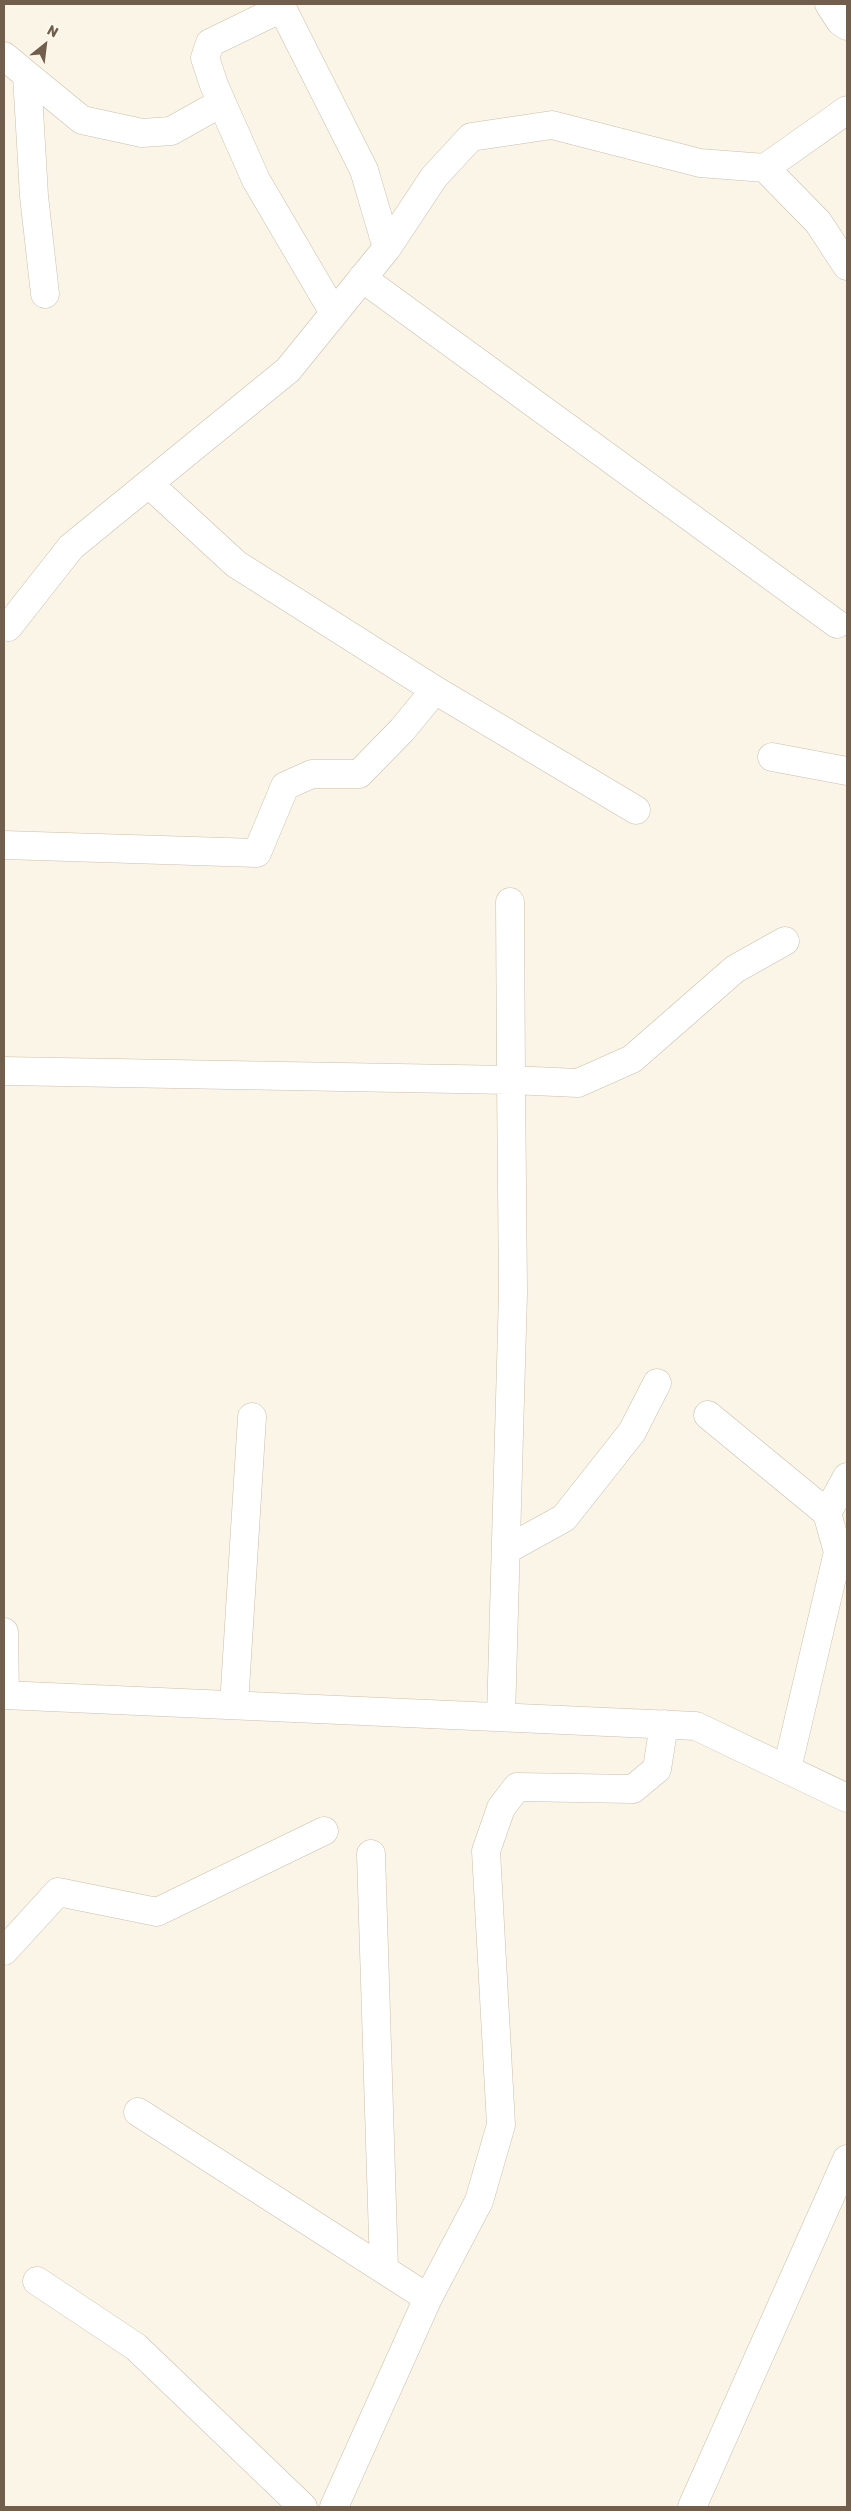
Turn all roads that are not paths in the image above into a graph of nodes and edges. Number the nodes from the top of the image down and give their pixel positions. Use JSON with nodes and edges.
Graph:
{"nodes":[{"id":1,"x":829,"y":4,"type":"edge"},
{"id":2,"x":281,"y":6,"type":"edge"},
{"id":3,"x":847,"y":26,"type":"edge"},
{"id":4,"x":4,"y":56,"type":"edge"},
{"id":5,"x":28,"y":75,"type":"junction"},
{"id":6,"x":221,"y":103,"type":"junction"},
{"id":7,"x":847,"y":110,"type":"edge"},
{"id":8,"x":766,"y":168,"type":"junction"},
{"id":9,"x":387,"y":248,"type":"junction"},
{"id":10,"x":847,"y":266,"type":"edge"},
{"id":11,"x":362,"y":278,"type":"junction"},
{"id":12,"x":45,"y":294,"type":"dead end"},
{"id":13,"x":334,"y":313,"type":"junction"},
{"id":14,"x":149,"y":484,"type":"junction"},
{"id":15,"x":837,"y":624,"type":"dead end"},
{"id":16,"x":5,"y":628,"type":"edge"},
{"id":17,"x":434,"y":690,"type":"junction"},
{"id":18,"x":772,"y":757,"type":"dead end"},
{"id":19,"x":847,"y":771,"type":"edge"},
{"id":20,"x":636,"y":810,"type":"dead end"},
{"id":21,"x":4,"y":845,"type":"edge"},
{"id":22,"x":510,"y":902,"type":"dead end"},
{"id":23,"x":785,"y":941,"type":"dead end"},
{"id":24,"x":4,"y":1071,"type":"edge"},
{"id":25,"x":511,"y":1080,"type":"junction"},
{"id":26,"x":656,"y":1383,"type":"dead end"},
{"id":27,"x":708,"y":1415,"type":"dead end"},
{"id":28,"x":252,"y":1417,"type":"dead end"},
{"id":29,"x":847,"y":1477,"type":"edge"},
{"id":30,"x":826,"y":1513,"type":"junction"},
{"id":31,"x":506,"y":1550,"type":"junction"},
{"id":32,"x":4,"y":1632,"type":"edge"},
{"id":33,"x":4,"y":1695,"type":"edge"},
{"id":34,"x":234,"y":1705,"type":"junction"},
{"id":35,"x":501,"y":1717,"type":"junction"},
{"id":36,"x":664,"y":1724,"type":"junction"},
{"id":37,"x":787,"y":1769,"type":"junction"},
{"id":38,"x":847,"y":1798,"type":"edge"},
{"id":39,"x":324,"y":1831,"type":"dead end"},
{"id":40,"x":371,"y":1854,"type":"dead end"},
{"id":41,"x":4,"y":1951,"type":"edge"},
{"id":42,"x":138,"y":2112,"type":"dead end"},
{"id":43,"x":847,"y":2159,"type":"edge"},
{"id":44,"x":384,"y":2269,"type":"junction"},
{"id":45,"x":37,"y":2281,"type":"dead end"},
{"id":46,"x":428,"y":2298,"type":"junction"},
{"id":47,"x":303,"y":2507,"type":"edge"},
{"id":48,"x":334,"y":2507,"type":"edge"},
{"id":49,"x":692,"y":2507,"type":"edge"}],
"edges":[{"from":1,"to":3,"type":"street"},
{"from":2,"to":6,"type":"street"},
{"from":2,"to":9,"type":"street"},
{"from":4,"to":5,"type":"street"},
{"from":5,"to":6,"type":"street"},
{"from":5,"to":12,"type":"street"},
{"from":6,"to":13,"type":"street"},
{"from":7,"to":8,"type":"street"},
{"from":8,"to":9,"type":"street"},
{"from":8,"to":10,"type":"street"},
{"from":9,"to":11,"type":"street"},
{"from":11,"to":13,"type":"street"},
{"from":11,"to":15,"type":"street"},
{"from":13,"to":14,"type":"street"},
{"from":14,"to":16,"type":"street"},
{"from":14,"to":17,"type":"street"},
{"from":17,"to":20,"type":"street"},
{"from":17,"to":21,"type":"street"},
{"from":18,"to":19,"type":"street"},
{"from":22,"to":25,"type":"street"},
{"from":23,"to":25,"type":"street"},
{"from":24,"to":25,"type":"street"},
{"from":25,"to":31,"type":"street"},
{"from":26,"to":31,"type":"street"},
{"from":27,"to":30,"type":"street"},
{"from":28,"to":34,"type":"street"},
{"from":29,"to":30,"type":"street"},
{"from":30,"to":37,"type":"street"},
{"from":31,"to":35,"type":"street"},
{"from":32,"to":33,"type":"street"},
{"from":33,"to":34,"type":"street"},
{"from":34,"to":35,"type":"street"},
{"from":35,"to":36,"type":"street"},
{"from":36,"to":37,"type":"street"},
{"from":36,"to":46,"type":"street"},
{"from":37,"to":38,"type":"street"},
{"from":39,"to":41,"type":"street"},
{"from":40,"to":44,"type":"street"},
{"from":42,"to":44,"type":"street"},
{"from":43,"to":49,"type":"street"},
{"from":44,"to":46,"type":"street"},
{"from":45,"to":47,"type":"street"},
{"from":46,"to":48,"type":"street"}]}
